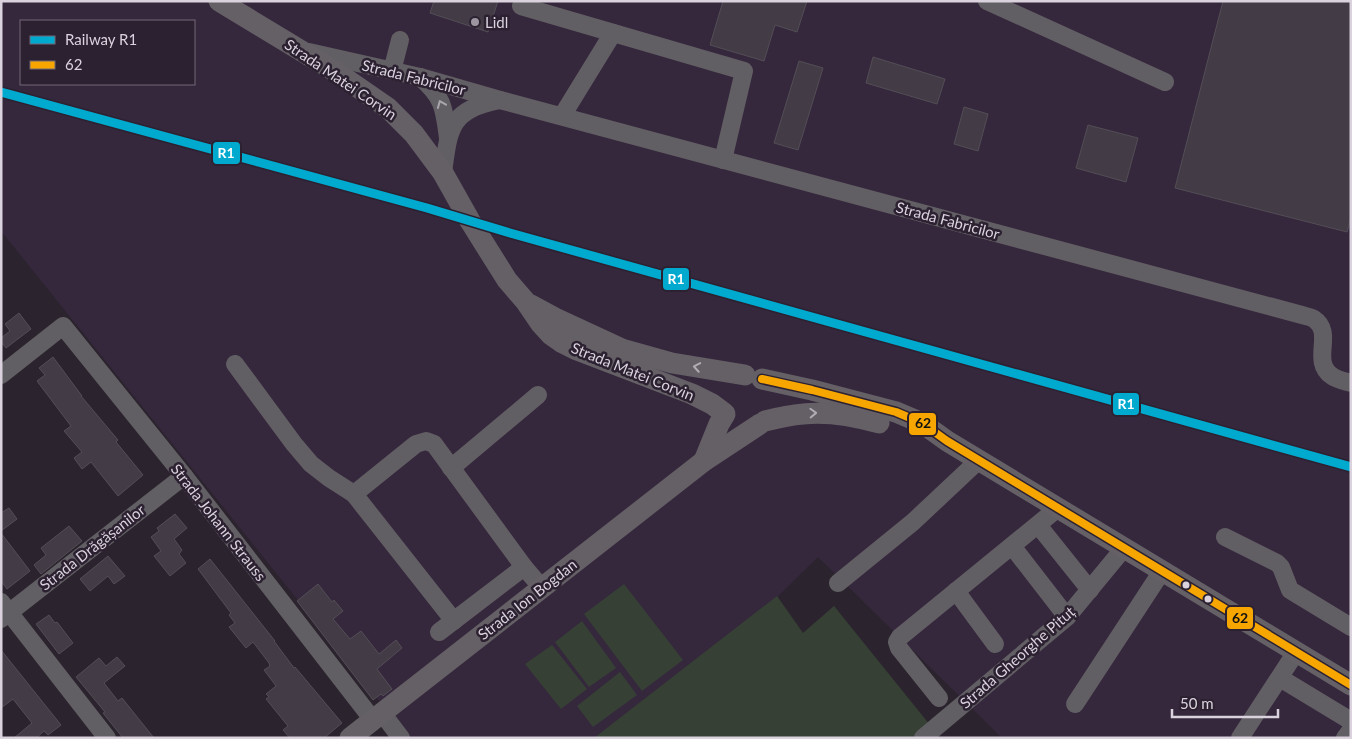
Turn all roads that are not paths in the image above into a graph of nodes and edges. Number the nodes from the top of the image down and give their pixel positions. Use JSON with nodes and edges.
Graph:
{"nodes":[{"id":1,"x":219,"y":1,"type":"edge"},
{"id":2,"x":987,"y":1,"type":"edge"},
{"id":3,"x":521,"y":6,"type":"dead end"},
{"id":4,"x":613,"y":33,"type":"junction"},
{"id":5,"x":400,"y":40,"type":"dead end"},
{"id":6,"x":299,"y":49,"type":"junction"},
{"id":7,"x":392,"y":71,"type":"junction"},
{"id":8,"x":420,"y":77,"type":"junction"},
{"id":9,"x":1165,"y":82,"type":"dead end"},
{"id":10,"x":500,"y":100,"type":"junction"},
{"id":11,"x":562,"y":116,"type":"junction"},
{"id":12,"x":448,"y":138,"type":"junction"},
{"id":13,"x":723,"y":160,"type":"junction"},
{"id":14,"x":443,"y":173,"type":"junction"},
{"id":15,"x":526,"y":302,"type":"junction"},
{"id":16,"x":235,"y":364,"type":"dead end"},
{"id":17,"x":1,"y":375,"type":"edge"},
{"id":18,"x":753,"y":378,"type":"junction"},
{"id":19,"x":1351,"y":383,"type":"edge"},
{"id":20,"x":538,"y":395,"type":"dead end"},
{"id":21,"x":725,"y":414,"type":"junction"},
{"id":22,"x":762,"y":422,"type":"junction"},
{"id":23,"x":947,"y":441,"type":"junction"},
{"id":24,"x":979,"y":460,"type":"junction"},
{"id":25,"x":704,"y":461,"type":"junction"},
{"id":26,"x":451,"y":468,"type":"junction"},
{"id":27,"x":184,"y":476,"type":"junction"},
{"id":28,"x":354,"y":494,"type":"junction"},
{"id":29,"x":1058,"y":508,"type":"junction"},
{"id":30,"x":1038,"y":525,"type":"junction"},
{"id":31,"x":1225,"y":537,"type":"dead end"},
{"id":32,"x":1012,"y":546,"type":"junction"},
{"id":33,"x":1124,"y":548,"type":"junction"},
{"id":34,"x":524,"y":567,"type":"junction"},
{"id":35,"x":1162,"y":571,"type":"junction"},
{"id":36,"x":838,"y":583,"type":"dead end"},
{"id":37,"x":542,"y":588,"type":"junction"},
{"id":38,"x":1090,"y":590,"type":"junction"},
{"id":39,"x":956,"y":591,"type":"junction"},
{"id":40,"x":4,"y":611,"type":"edge"},
{"id":41,"x":1066,"y":617,"type":"junction"},
{"id":42,"x":454,"y":621,"type":"junction"},
{"id":43,"x":1351,"y":627,"type":"edge"},
{"id":44,"x":439,"y":632,"type":"dead end"},
{"id":45,"x":995,"y":644,"type":"dead end"},
{"id":46,"x":1296,"y":652,"type":"junction"},
{"id":47,"x":1280,"y":678,"type":"junction"},
{"id":48,"x":1349,"y":681,"type":"edge"},
{"id":49,"x":938,"y":698,"type":"dead end"},
{"id":50,"x":1075,"y":704,"type":"dead end"},
{"id":51,"x":378,"y":717,"type":"junction"},
{"id":52,"x":1351,"y":721,"type":"edge"},
{"id":53,"x":1351,"y":730,"type":"edge"},
{"id":54,"x":107,"y":738,"type":"edge"},
{"id":55,"x":350,"y":738,"type":"edge"},
{"id":56,"x":401,"y":738,"type":"edge"},
{"id":57,"x":923,"y":738,"type":"edge"},
{"id":58,"x":1240,"y":738,"type":"edge"},
{"id":59,"x":1346,"y":738,"type":"edge"}],
"edges":[{"from":1,"to":6,"type":"main road","name":"Strada Matei Corvin"},
{"from":2,"to":9,"type":"street"},
{"from":3,"to":4,"type":"street"},
{"from":4,"to":11,"type":"street"},
{"from":4,"to":13,"type":"street"},
{"from":5,"to":7,"type":"street"},
{"from":6,"to":7,"type":"street","name":"Strada Fabricilor"},
{"from":6,"to":14,"type":"main road","name":"Strada Matei Corvin"},
{"from":7,"to":8,"type":"street","name":"Strada Fabricilor"},
{"from":8,"to":10,"type":"street","name":"Strada Fabricilor"},
{"from":12,"to":8,"type":"street","one_way":true},
{"from":10,"to":11,"type":"street","name":"Strada Fabricilor"},
{"from":10,"to":12,"type":"street","name":"Strada Fabricilor"},
{"from":11,"to":13,"type":"street","name":"Strada Fabricilor"},
{"from":12,"to":14,"type":"street","name":"Strada Fabricilor"},
{"from":13,"to":19,"type":"street","name":"Strada Fabricilor"},
{"from":14,"to":15,"type":"main road","name":"Strada Matei Corvin"},
{"from":18,"to":15,"type":"main road","name":"Strada Matei Corvin","one_way":true},
{"from":15,"to":21,"type":"main road","name":"Strada Matei Corvin"},
{"from":16,"to":28,"type":"street"},
{"from":17,"to":27,"type":"street","name":"Strada Johann Strauss"},
{"from":18,"to":21,"type":"main road"},
{"from":18,"to":22,"type":"main road"},
{"from":18,"to":23,"type":"main road","name":"Strada Matei Corvin"},
{"from":20,"to":26,"type":"street"},
{"from":21,"to":22,"type":"main road"},
{"from":21,"to":25,"type":"main road","name":"Strada Ion Bogdan"},
{"from":22,"to":23,"type":"main road","name":"Strada Matei Corvin","one_way":true},
{"from":22,"to":25,"type":"main road","name":"Strada Ion Bogdan"},
{"from":23,"to":24,"type":"main road","name":"Strada Matei Corvin"},
{"from":24,"to":29,"type":"main road","name":"Strada Matei Corvin"},
{"from":24,"to":36,"type":"street"},
{"from":25,"to":37,"type":"main road","name":"Strada Ion Bogdan"},
{"from":26,"to":28,"type":"street"},
{"from":26,"to":34,"type":"street"},
{"from":27,"to":40,"type":"street","name":"Strada Drăgășanilor"},
{"from":27,"to":51,"type":"street","name":"Strada Johann Strauss"},
{"from":28,"to":42,"type":"street"},
{"from":29,"to":30,"type":"street"},
{"from":29,"to":33,"type":"main road","name":"Strada Matei Corvin"},
{"from":30,"to":32,"type":"street"},
{"from":30,"to":38,"type":"street"},
{"from":31,"to":43,"type":"street"},
{"from":32,"to":39,"type":"street"},
{"from":32,"to":41,"type":"street"},
{"from":33,"to":35,"type":"main road","name":"Strada Matei Corvin"},
{"from":33,"to":38,"type":"street","name":"Strada Gheorghe Pituț"},
{"from":34,"to":37,"type":"street"},
{"from":34,"to":42,"type":"street"},
{"from":35,"to":46,"type":"main road","name":"Strada Matei Corvin"},
{"from":35,"to":50,"type":"street"},
{"from":37,"to":51,"type":"main road","name":"Strada Ion Bogdan"},
{"from":38,"to":41,"type":"street","name":"Strada Gheorghe Pituț"},
{"from":39,"to":45,"type":"street"},
{"from":39,"to":49,"type":"street"},
{"from":40,"to":54,"type":"street"},
{"from":41,"to":57,"type":"street","name":"Strada Gheorghe Pituț"},
{"from":42,"to":44,"type":"street"},
{"from":46,"to":47,"type":"street"},
{"from":46,"to":48,"type":"main road","name":"Strada Matei Corvin"},
{"from":47,"to":52,"type":"street"},
{"from":47,"to":58,"type":"street"},
{"from":51,"to":55,"type":"main road","name":"Strada Ion Bogdan"},
{"from":51,"to":56,"type":"street","name":"Strada Johann Strauss"},
{"from":53,"to":59,"type":"street"}]}
